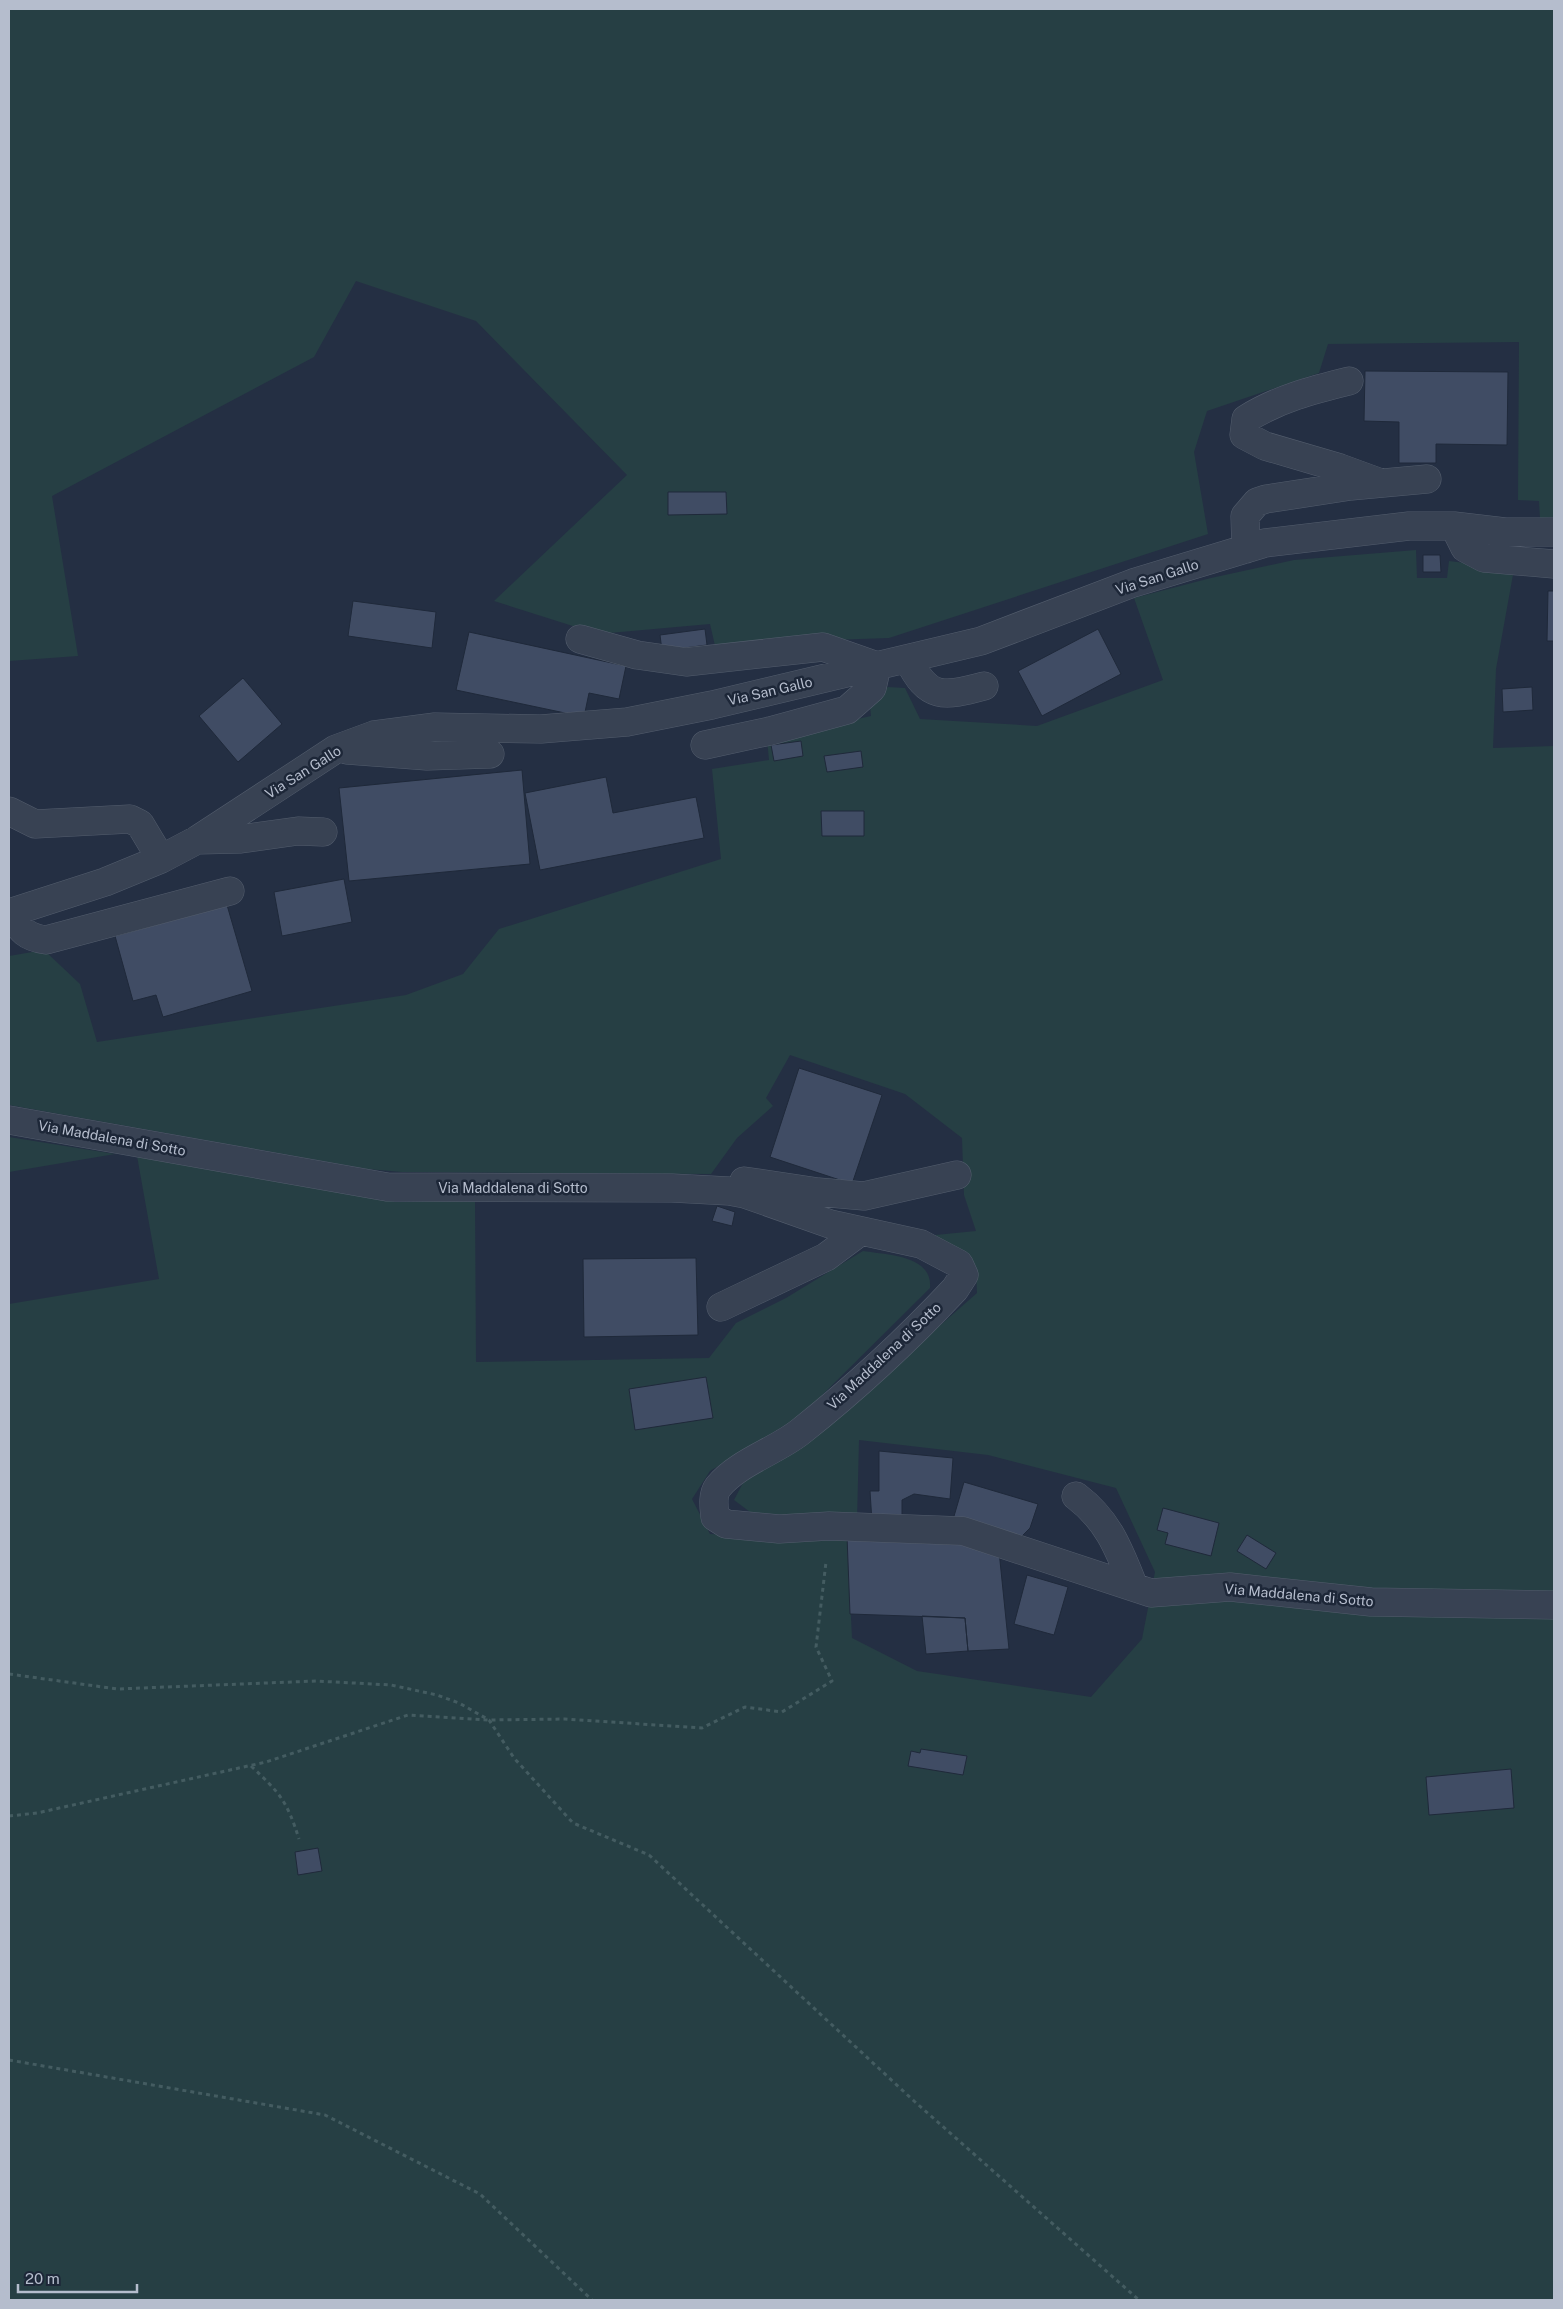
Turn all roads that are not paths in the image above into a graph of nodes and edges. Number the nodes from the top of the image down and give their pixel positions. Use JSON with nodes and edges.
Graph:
{"nodes":[{"id":1,"x":1349,"y":381,"type":"dead end"},
{"id":2,"x":1426,"y":479,"type":"dead end"},
{"id":3,"x":1381,"y":483,"type":"junction"},
{"id":4,"x":1454,"y":526,"type":"junction"},
{"id":5,"x":1554,"y":532,"type":"edge"},
{"id":6,"x":1246,"y":548,"type":"junction"},
{"id":7,"x":1554,"y":564,"type":"edge"},
{"id":8,"x":580,"y":639,"type":"dead end"},
{"id":9,"x":908,"y":658,"type":"junction"},
{"id":10,"x":877,"y":666,"type":"junction"},
{"id":11,"x":984,"y":686,"type":"dead end"},
{"id":12,"x":705,"y":745,"type":"dead end"},
{"id":13,"x":336,"y":749,"type":"junction"},
{"id":14,"x":490,"y":754,"type":"dead end"},
{"id":15,"x":9,"y":811,"type":"edge"},
{"id":16,"x":323,"y":832,"type":"dead end"},
{"id":17,"x":197,"y":840,"type":"junction"},
{"id":18,"x":161,"y":859,"type":"junction"},
{"id":19,"x":230,"y":891,"type":"dead end"},
{"id":20,"x":10,"y":913,"type":"edge"},
{"id":21,"x":9,"y":1120,"type":"edge"},
{"id":22,"x":957,"y":1176,"type":"dead end"},
{"id":23,"x":729,"y":1191,"type":"junction"},
{"id":24,"x":861,"y":1231,"type":"junction"},
{"id":25,"x":721,"y":1307,"type":"dead end"},
{"id":26,"x":1076,"y":1496,"type":"dead end"},
{"id":27,"x":1134,"y":1587,"type":"junction"},
{"id":28,"x":1554,"y":1605,"type":"edge"}],
"edges":[{"from":1,"to":3,"type":"street"},
{"from":2,"to":3,"type":"street"},
{"from":3,"to":6,"type":"street"},
{"from":4,"to":5,"type":"street","name":"Via San Gallo"},
{"from":4,"to":6,"type":"street","name":"Via San Gallo"},
{"from":4,"to":7,"type":"street"},
{"from":6,"to":9,"type":"street","name":"Via San Gallo"},
{"from":8,"to":10,"type":"street"},
{"from":9,"to":10,"type":"street","name":"Via San Gallo"},
{"from":9,"to":11,"type":"street"},
{"from":10,"to":12,"type":"street"},
{"from":10,"to":13,"type":"street","name":"Via San Gallo"},
{"from":13,"to":14,"type":"street"},
{"from":13,"to":17,"type":"street","name":"Via San Gallo"},
{"from":15,"to":18,"type":"street"},
{"from":16,"to":17,"type":"street"},
{"from":17,"to":18,"type":"street","name":"Via San Gallo"},
{"from":18,"to":20,"type":"street","name":"Via San Gallo"},
{"from":19,"to":20,"type":"street"},
{"from":21,"to":23,"type":"street","name":"Via Maddalena di Sotto"},
{"from":22,"to":23,"type":"street"},
{"from":23,"to":24,"type":"street","name":"Via Maddalena di Sotto"},
{"from":24,"to":25,"type":"street"},
{"from":24,"to":27,"type":"street","name":"Via Maddalena di Sotto"},
{"from":26,"to":27,"type":"street"},
{"from":27,"to":28,"type":"street","name":"Via Maddalena di Sotto"}]}
